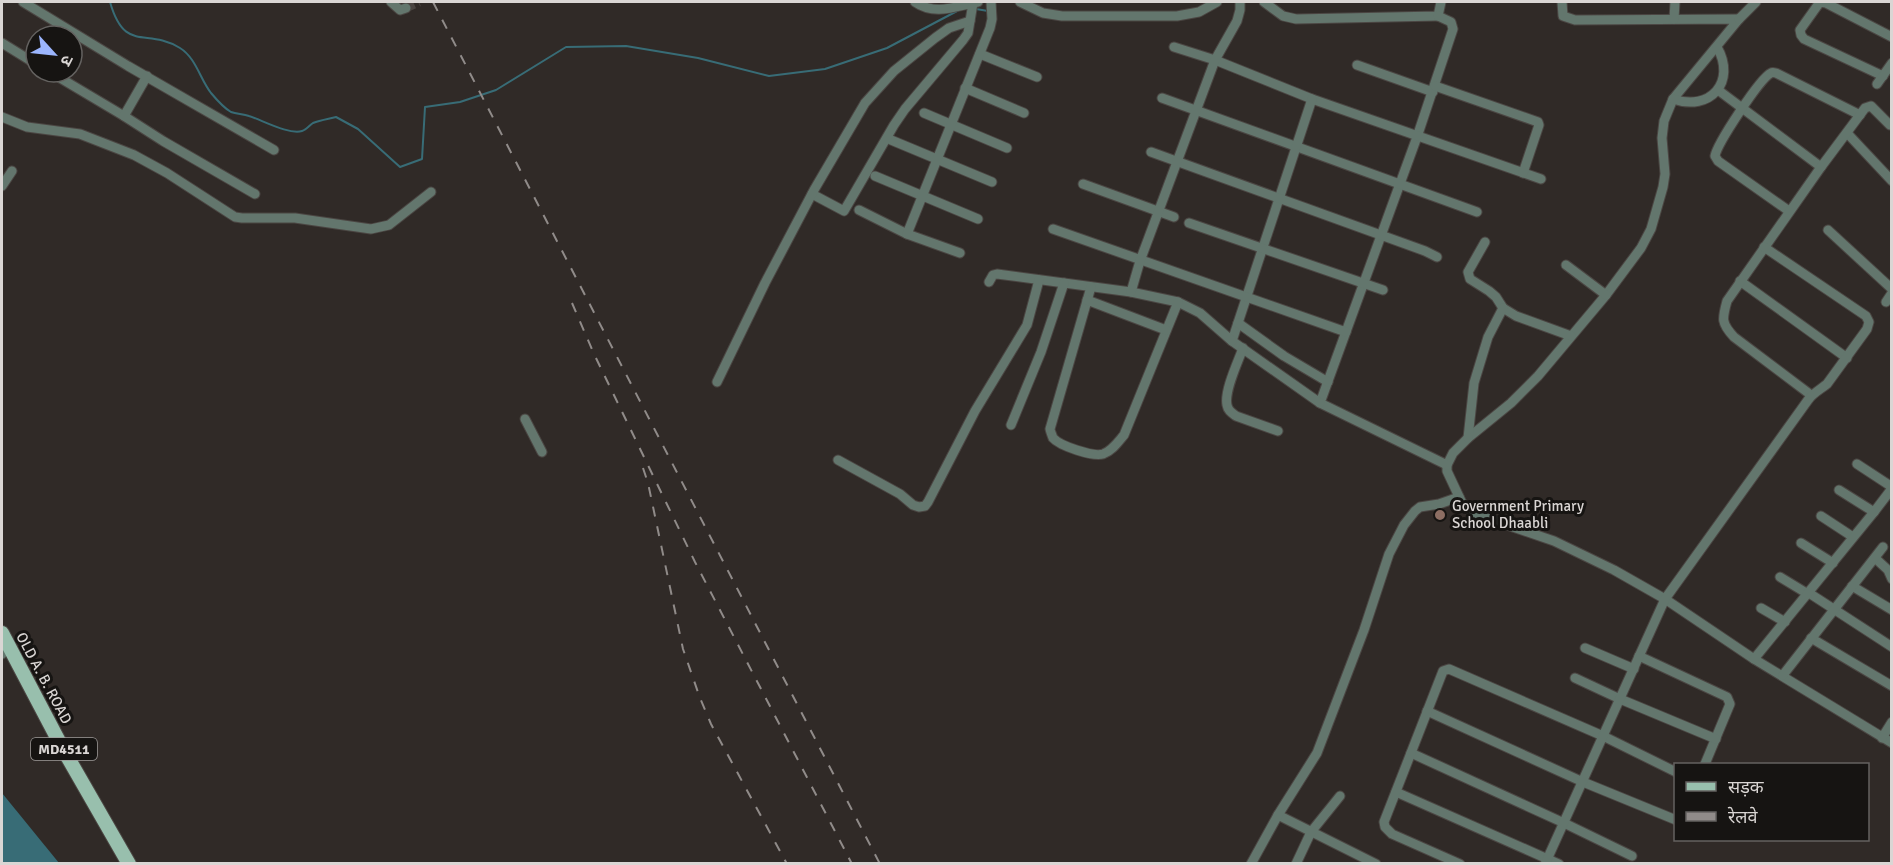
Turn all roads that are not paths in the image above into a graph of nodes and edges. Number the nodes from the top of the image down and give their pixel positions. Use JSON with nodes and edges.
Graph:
{"nodes":[{"id":1,"x":23,"y":2,"type":"edge"},
{"id":2,"x":391,"y":2,"type":"edge"},
{"id":3,"x":915,"y":2,"type":"edge"},
{"id":4,"x":1020,"y":2,"type":"edge"},
{"id":5,"x":1217,"y":2,"type":"edge"},
{"id":6,"x":1264,"y":2,"type":"edge"},
{"id":7,"x":1441,"y":2,"type":"edge"},
{"id":8,"x":1562,"y":2,"type":"edge"},
{"id":9,"x":1675,"y":2,"type":"edge"},
{"id":10,"x":1756,"y":2,"type":"edge"},
{"id":11,"x":991,"y":5,"type":"edge"},
{"id":12,"x":1240,"y":6,"type":"edge"},
{"id":13,"x":406,"y":8,"type":"dead end"},
{"id":14,"x":972,"y":12,"type":"edge"},
{"id":15,"x":1444,"y":18,"type":"junction"},
{"id":16,"x":1739,"y":19,"type":"junction"},
{"id":17,"x":1674,"y":20,"type":"junction"},
{"id":18,"x":991,"y":24,"type":"junction"},
{"id":19,"x":1892,"y":37,"type":"edge"},
{"id":20,"x":2,"y":43,"type":"edge"},
{"id":21,"x":1174,"y":46,"type":"dead end"},
{"id":22,"x":1717,"y":47,"type":"junction"},
{"id":23,"x":980,"y":54,"type":"junction"},
{"id":24,"x":24,"y":57,"type":"edge"},
{"id":25,"x":1215,"y":60,"type":"junction"},
{"id":26,"x":1892,"y":63,"type":"edge"},
{"id":27,"x":1357,"y":65,"type":"dead end"},
{"id":28,"x":147,"y":76,"type":"junction"},
{"id":29,"x":1037,"y":77,"type":"dead end"},
{"id":30,"x":70,"y":84,"type":"edge"},
{"id":31,"x":965,"y":88,"type":"junction"},
{"id":32,"x":1434,"y":89,"type":"junction"},
{"id":33,"x":1718,"y":90,"type":"junction"},
{"id":34,"x":1162,"y":98,"type":"dead end"},
{"id":35,"x":1312,"y":99,"type":"junction"},
{"id":36,"x":1673,"y":99,"type":"junction"},
{"id":37,"x":1742,"y":108,"type":"junction"},
{"id":38,"x":1196,"y":111,"type":"junction"},
{"id":39,"x":1024,"y":112,"type":"dead end"},
{"id":40,"x":924,"y":113,"type":"dead end"},
{"id":41,"x":1860,"y":115,"type":"junction"},
{"id":42,"x":124,"y":116,"type":"junction"},
{"id":43,"x":2,"y":117,"type":"edge"},
{"id":44,"x":951,"y":125,"type":"junction"},
{"id":45,"x":1890,"y":125,"type":"edge"},
{"id":46,"x":1847,"y":132,"type":"junction"},
{"id":47,"x":1417,"y":137,"type":"junction"},
{"id":48,"x":891,"y":140,"type":"dead end"},
{"id":49,"x":1296,"y":146,"type":"junction"},
{"id":50,"x":1007,"y":148,"type":"dead end"},
{"id":51,"x":274,"y":150,"type":"dead end"},
{"id":52,"x":1151,"y":152,"type":"dead end"},
{"id":53,"x":938,"y":158,"type":"junction"},
{"id":54,"x":1178,"y":161,"type":"junction"},
{"id":55,"x":1821,"y":166,"type":"junction"},
{"id":56,"x":12,"y":171,"type":"dead end"},
{"id":57,"x":1523,"y":172,"type":"junction"},
{"id":58,"x":875,"y":176,"type":"dead end"},
{"id":59,"x":1541,"y":179,"type":"dead end"},
{"id":60,"x":1892,"y":181,"type":"edge"},
{"id":61,"x":992,"y":182,"type":"dead end"},
{"id":62,"x":1083,"y":184,"type":"dead end"},
{"id":63,"x":1399,"y":184,"type":"junction"},
{"id":64,"x":2,"y":186,"type":"edge"},
{"id":65,"x":431,"y":192,"type":"dead end"},
{"id":66,"x":255,"y":194,"type":"dead end"},
{"id":67,"x":812,"y":194,"type":"junction"},
{"id":68,"x":923,"y":196,"type":"junction"},
{"id":69,"x":1279,"y":197,"type":"junction"},
{"id":70,"x":859,"y":210,"type":"dead end"},
{"id":71,"x":1790,"y":210,"type":"junction"},
{"id":72,"x":1159,"y":211,"type":"junction"},
{"id":73,"x":1477,"y":212,"type":"dead end"},
{"id":74,"x":1174,"y":217,"type":"dead end"},
{"id":75,"x":978,"y":219,"type":"dead end"},
{"id":76,"x":1189,"y":224,"type":"dead end"},
{"id":77,"x":1053,"y":229,"type":"dead end"},
{"id":78,"x":1828,"y":230,"type":"dead end"},
{"id":79,"x":907,"y":234,"type":"junction"},
{"id":80,"x":1380,"y":236,"type":"junction"},
{"id":81,"x":1485,"y":242,"type":"dead end"},
{"id":82,"x":1764,"y":247,"type":"junction"},
{"id":83,"x":1263,"y":249,"type":"junction"},
{"id":84,"x":960,"y":253,"type":"dead end"},
{"id":85,"x":1437,"y":257,"type":"dead end"},
{"id":86,"x":1140,"y":261,"type":"junction"},
{"id":87,"x":1566,"y":265,"type":"dead end"},
{"id":88,"x":1039,"y":280,"type":"junction"},
{"id":89,"x":1740,"y":281,"type":"junction"},
{"id":90,"x":989,"y":282,"type":"dead end"},
{"id":91,"x":1364,"y":282,"type":"junction"},
{"id":92,"x":1064,"y":283,"type":"junction"},
{"id":93,"x":1091,"y":287,"type":"junction"},
{"id":94,"x":1383,"y":290,"type":"dead end"},
{"id":95,"x":1892,"y":291,"type":"edge"},
{"id":96,"x":1131,"y":292,"type":"junction"},
{"id":97,"x":1606,"y":295,"type":"junction"},
{"id":98,"x":1245,"y":298,"type":"junction"},
{"id":99,"x":1087,"y":300,"type":"junction"},
{"id":100,"x":1178,"y":302,"type":"junction"},
{"id":101,"x":1887,"y":302,"type":"dead end"},
{"id":102,"x":1503,"y":308,"type":"junction"},
{"id":103,"x":1238,"y":323,"type":"junction"},
{"id":104,"x":1166,"y":330,"type":"junction"},
{"id":105,"x":1346,"y":332,"type":"junction"},
{"id":106,"x":1571,"y":336,"type":"junction"},
{"id":107,"x":1232,"y":341,"type":"junction"},
{"id":108,"x":1243,"y":348,"type":"junction"},
{"id":109,"x":1847,"y":357,"type":"junction"},
{"id":110,"x":717,"y":382,"type":"dead end"},
{"id":111,"x":1328,"y":382,"type":"junction"},
{"id":112,"x":1810,"y":397,"type":"junction"},
{"id":113,"x":1320,"y":403,"type":"junction"},
{"id":114,"x":525,"y":419,"type":"dead end"},
{"id":115,"x":1011,"y":425,"type":"dead end"},
{"id":116,"x":1278,"y":431,"type":"dead end"},
{"id":117,"x":1468,"y":438,"type":"junction"},
{"id":118,"x":542,"y":452,"type":"dead end"},
{"id":119,"x":838,"y":460,"type":"dead end"},
{"id":120,"x":1857,"y":464,"type":"dead end"},
{"id":121,"x":1447,"y":465,"type":"junction"},
{"id":122,"x":1892,"y":487,"type":"edge"},
{"id":123,"x":1839,"y":490,"type":"dead end"},
{"id":124,"x":1459,"y":497,"type":"junction"},
{"id":125,"x":1874,"y":512,"type":"junction"},
{"id":126,"x":1821,"y":516,"type":"dead end"},
{"id":127,"x":1853,"y":537,"type":"junction"},
{"id":128,"x":1801,"y":543,"type":"dead end"},
{"id":129,"x":1883,"y":548,"type":"dead end"},
{"id":130,"x":1875,"y":558,"type":"junction"},
{"id":131,"x":1833,"y":563,"type":"junction"},
{"id":132,"x":1780,"y":577,"type":"dead end"},
{"id":133,"x":1892,"y":579,"type":"edge"},
{"id":134,"x":1852,"y":586,"type":"junction"},
{"id":135,"x":1808,"y":593,"type":"junction"},
{"id":136,"x":1665,"y":599,"type":"junction"},
{"id":137,"x":1761,"y":608,"type":"dead end"},
{"id":138,"x":1833,"y":610,"type":"junction"},
{"id":139,"x":1892,"y":610,"type":"edge"},
{"id":140,"x":1785,"y":622,"type":"junction"},
{"id":141,"x":2,"y":633,"type":"edge"},
{"id":142,"x":1811,"y":638,"type":"junction"},
{"id":143,"x":1892,"y":647,"type":"edge"},
{"id":144,"x":1585,"y":648,"type":"dead end"},
{"id":145,"x":2,"y":651,"type":"edge"},
{"id":146,"x":1639,"y":656,"type":"junction"},
{"id":147,"x":1754,"y":659,"type":"junction"},
{"id":148,"x":1634,"y":669,"type":"junction"},
{"id":149,"x":1783,"y":675,"type":"junction"},
{"id":150,"x":1575,"y":678,"type":"dead end"},
{"id":151,"x":1892,"y":686,"type":"edge"},
{"id":152,"x":1620,"y":699,"type":"junction"},
{"id":153,"x":1427,"y":711,"type":"junction"},
{"id":154,"x":1892,"y":723,"type":"edge"},
{"id":155,"x":1603,"y":736,"type":"junction"},
{"id":156,"x":1882,"y":738,"type":"junction"},
{"id":157,"x":1716,"y":739,"type":"junction"},
{"id":158,"x":1892,"y":743,"type":"edge"},
{"id":159,"x":1411,"y":753,"type":"junction"},
{"id":160,"x":1706,"y":763,"type":"edge"},
{"id":161,"x":1674,"y":771,"type":"edge"},
{"id":162,"x":1583,"y":782,"type":"junction"},
{"id":163,"x":1396,"y":792,"type":"junction"},
{"id":164,"x":1340,"y":795,"type":"dead end"},
{"id":165,"x":1278,"y":815,"type":"junction"},
{"id":166,"x":1674,"y":819,"type":"edge"},
{"id":167,"x":1564,"y":823,"type":"junction"},
{"id":168,"x":1311,"y":832,"type":"junction"},
{"id":169,"x":1632,"y":856,"type":"dead end"},
{"id":170,"x":1546,"y":861,"type":"edge"},
{"id":171,"x":120,"y":864,"type":"edge"},
{"id":172,"x":129,"y":864,"type":"edge"},
{"id":173,"x":1251,"y":864,"type":"edge"},
{"id":174,"x":1296,"y":864,"type":"edge"},
{"id":175,"x":1376,"y":864,"type":"edge"},
{"id":176,"x":1460,"y":864,"type":"edge"},
{"id":177,"x":1559,"y":864,"type":"edge"}],
"edges":[{"from":1,"to":28,"type":"street"},
{"from":2,"to":13,"type":"street"},
{"from":3,"to":14,"type":"street"},
{"from":4,"to":5,"type":"street"},
{"from":6,"to":15,"type":"street"},
{"from":7,"to":15,"type":"street"},
{"from":8,"to":17,"type":"street"},
{"from":9,"to":17,"type":"street"},
{"from":10,"to":16,"type":"street"},
{"from":11,"to":18,"type":"street"},
{"from":12,"to":25,"type":"street"},
{"from":14,"to":18,"type":"street"},
{"from":14,"to":67,"type":"street"},
{"from":14,"to":67,"type":"street"},
{"from":15,"to":32,"type":"street"},
{"from":16,"to":17,"type":"street"},
{"from":16,"to":22,"type":"street"},
{"from":18,"to":23,"type":"street"},
{"from":19,"to":26,"type":"street"},
{"from":20,"to":24,"type":"street"},
{"from":21,"to":25,"type":"street"},
{"from":22,"to":33,"type":"street"},
{"from":22,"to":36,"type":"street"},
{"from":23,"to":29,"type":"street"},
{"from":23,"to":31,"type":"street"},
{"from":25,"to":35,"type":"street"},
{"from":25,"to":38,"type":"street"},
{"from":27,"to":32,"type":"street"},
{"from":28,"to":42,"type":"street"},
{"from":28,"to":51,"type":"street"},
{"from":30,"to":42,"type":"street"},
{"from":31,"to":39,"type":"street"},
{"from":31,"to":44,"type":"street"},
{"from":32,"to":47,"type":"street"},
{"from":32,"to":57,"type":"street"},
{"from":33,"to":36,"type":"street"},
{"from":33,"to":37,"type":"street"},
{"from":34,"to":38,"type":"street"},
{"from":35,"to":47,"type":"street"},
{"from":35,"to":49,"type":"street"},
{"from":36,"to":97,"type":"street"},
{"from":37,"to":41,"type":"street"},
{"from":37,"to":55,"type":"street"},
{"from":37,"to":71,"type":"street"},
{"from":38,"to":49,"type":"street"},
{"from":38,"to":54,"type":"street"},
{"from":40,"to":44,"type":"street"},
{"from":41,"to":45,"type":"street"},
{"from":41,"to":46,"type":"street"},
{"from":42,"to":66,"type":"street"},
{"from":43,"to":65,"type":"street"},
{"from":44,"to":50,"type":"street"},
{"from":44,"to":53,"type":"street"},
{"from":46,"to":55,"type":"street"},
{"from":46,"to":60,"type":"street"},
{"from":47,"to":57,"type":"street"},
{"from":47,"to":63,"type":"street"},
{"from":48,"to":53,"type":"street"},
{"from":49,"to":63,"type":"street"},
{"from":49,"to":69,"type":"street"},
{"from":52,"to":54,"type":"street"},
{"from":53,"to":61,"type":"street"},
{"from":53,"to":68,"type":"street"},
{"from":54,"to":69,"type":"street"},
{"from":54,"to":72,"type":"street"},
{"from":55,"to":71,"type":"street"},
{"from":56,"to":64,"type":"street"},
{"from":57,"to":59,"type":"street"},
{"from":58,"to":68,"type":"street"},
{"from":62,"to":72,"type":"street"},
{"from":63,"to":73,"type":"street"},
{"from":63,"to":80,"type":"street"},
{"from":67,"to":110,"type":"street"},
{"from":68,"to":75,"type":"street"},
{"from":68,"to":79,"type":"street"},
{"from":69,"to":80,"type":"street"},
{"from":69,"to":83,"type":"street"},
{"from":70,"to":79,"type":"street"},
{"from":71,"to":82,"type":"street"},
{"from":72,"to":74,"type":"street"},
{"from":72,"to":86,"type":"street"},
{"from":76,"to":83,"type":"street"},
{"from":77,"to":86,"type":"street"},
{"from":78,"to":95,"type":"street"},
{"from":79,"to":84,"type":"street"},
{"from":80,"to":85,"type":"street"},
{"from":80,"to":91,"type":"street"},
{"from":81,"to":102,"type":"street"},
{"from":82,"to":89,"type":"street"},
{"from":82,"to":109,"type":"street"},
{"from":83,"to":91,"type":"street"},
{"from":83,"to":98,"type":"street"},
{"from":86,"to":96,"type":"street"},
{"from":86,"to":98,"type":"street"},
{"from":87,"to":97,"type":"street"},
{"from":88,"to":90,"type":"street"},
{"from":88,"to":92,"type":"street"},
{"from":88,"to":119,"type":"street"},
{"from":89,"to":109,"type":"street"},
{"from":89,"to":112,"type":"street"},
{"from":91,"to":94,"type":"street"},
{"from":91,"to":105,"type":"street"},
{"from":92,"to":93,"type":"street"},
{"from":92,"to":115,"type":"street"},
{"from":93,"to":96,"type":"street"},
{"from":93,"to":99,"type":"street"},
{"from":95,"to":101,"type":"street"},
{"from":96,"to":100,"type":"street"},
{"from":97,"to":106,"type":"street"},
{"from":98,"to":103,"type":"street"},
{"from":98,"to":105,"type":"street"},
{"from":99,"to":104,"type":"street"},
{"from":99,"to":104,"type":"street"},
{"from":100,"to":104,"type":"street"},
{"from":100,"to":107,"type":"street"},
{"from":102,"to":106,"type":"street"},
{"from":102,"to":117,"type":"street"},
{"from":103,"to":107,"type":"street"},
{"from":103,"to":111,"type":"street"},
{"from":105,"to":111,"type":"street"},
{"from":106,"to":117,"type":"street"},
{"from":107,"to":108,"type":"street"},
{"from":108,"to":113,"type":"street"},
{"from":108,"to":116,"type":"street"},
{"from":109,"to":112,"type":"street"},
{"from":111,"to":113,"type":"street"},
{"from":112,"to":136,"type":"street"},
{"from":113,"to":121,"type":"street"},
{"from":114,"to":118,"type":"street"},
{"from":117,"to":121,"type":"street"},
{"from":120,"to":122,"type":"street"},
{"from":121,"to":124,"type":"street"},
{"from":122,"to":125,"type":"street"},
{"from":123,"to":125,"type":"street"},
{"from":124,"to":136,"type":"street"},
{"from":124,"to":165,"type":"street"},
{"from":125,"to":127,"type":"street"},
{"from":126,"to":127,"type":"street"},
{"from":127,"to":131,"type":"street"},
{"from":128,"to":131,"type":"street"},
{"from":129,"to":130,"type":"street"},
{"from":130,"to":133,"type":"street"},
{"from":130,"to":134,"type":"street"},
{"from":131,"to":135,"type":"street"},
{"from":132,"to":135,"type":"street"},
{"from":134,"to":138,"type":"street"},
{"from":134,"to":139,"type":"street"},
{"from":135,"to":138,"type":"street"},
{"from":135,"to":140,"type":"street"},
{"from":136,"to":146,"type":"street"},
{"from":136,"to":147,"type":"street"},
{"from":137,"to":140,"type":"street"},
{"from":138,"to":142,"type":"street"},
{"from":138,"to":143,"type":"street"},
{"from":140,"to":147,"type":"street"},
{"from":141,"to":172,"type":"main road","name":"OLD A. B. ROAD","number":"MD4511"},
{"from":142,"to":149,"type":"street"},
{"from":142,"to":151,"type":"street"},
{"from":144,"to":148,"type":"street"},
{"from":145,"to":171,"type":"main road","name":"OLD A. B. ROAD","number":"MD4511"},
{"from":146,"to":148,"type":"street"},
{"from":146,"to":157,"type":"street"},
{"from":147,"to":149,"type":"street"},
{"from":148,"to":152,"type":"street"},
{"from":149,"to":156,"type":"street"},
{"from":150,"to":152,"type":"street"},
{"from":152,"to":155,"type":"street"},
{"from":152,"to":157,"type":"street"},
{"from":153,"to":155,"type":"street"},
{"from":153,"to":159,"type":"street"},
{"from":153,"to":162,"type":"street"},
{"from":154,"to":156,"type":"street"},
{"from":155,"to":161,"type":"street"},
{"from":155,"to":162,"type":"street"},
{"from":156,"to":158,"type":"street"},
{"from":157,"to":160,"type":"street"},
{"from":159,"to":163,"type":"street"},
{"from":159,"to":167,"type":"street"},
{"from":162,"to":166,"type":"street"},
{"from":162,"to":167,"type":"street"},
{"from":163,"to":170,"type":"street"},
{"from":163,"to":176,"type":"street"},
{"from":164,"to":168,"type":"street"},
{"from":165,"to":168,"type":"street"},
{"from":165,"to":173,"type":"street"},
{"from":167,"to":169,"type":"street"},
{"from":167,"to":170,"type":"street"},
{"from":168,"to":174,"type":"street"},
{"from":168,"to":175,"type":"street"},
{"from":170,"to":177,"type":"street"}]}
